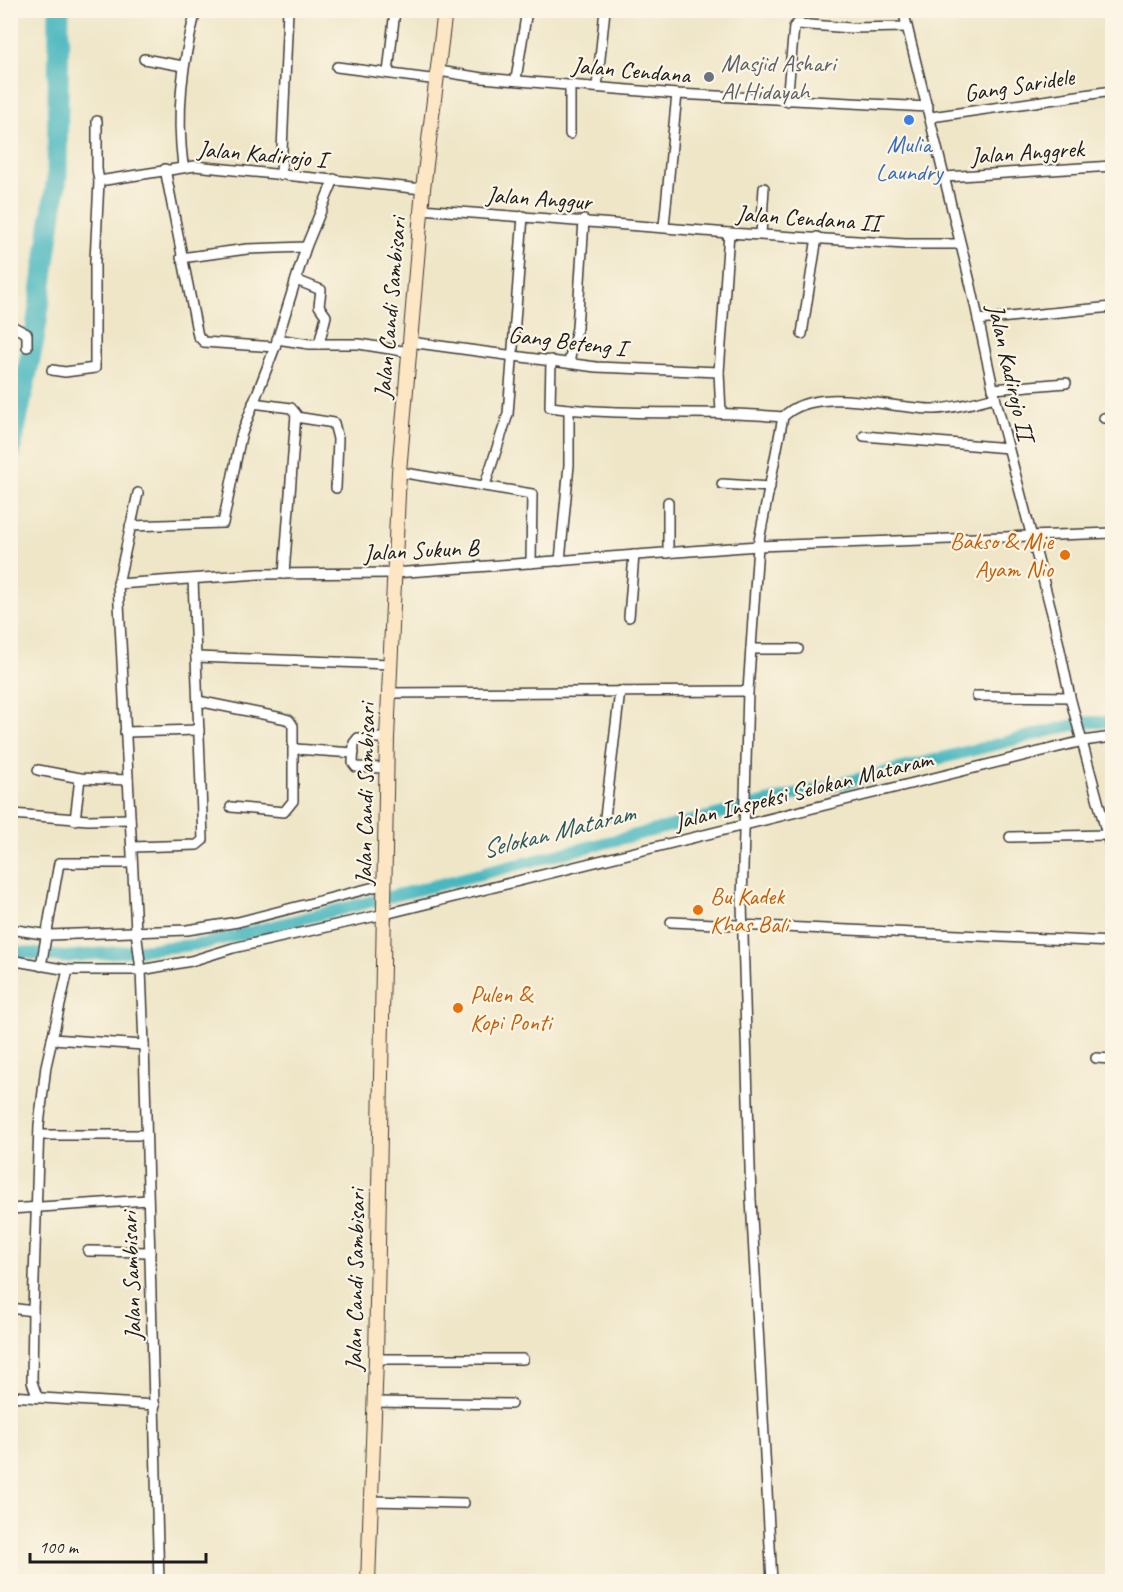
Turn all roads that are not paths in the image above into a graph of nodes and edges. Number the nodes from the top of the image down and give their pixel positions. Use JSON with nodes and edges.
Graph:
{"nodes":[{"id":1,"x":196,"y":10,"type":"edge"},
{"id":2,"x":288,"y":10,"type":"edge"},
{"id":3,"x":395,"y":10,"type":"edge"},
{"id":4,"x":445,"y":10,"type":"edge"},
{"id":5,"x":527,"y":10,"type":"edge"},
{"id":6,"x":605,"y":10,"type":"edge"},
{"id":7,"x":903,"y":10,"type":"edge"},
{"id":8,"x":907,"y":27,"type":"junction"},
{"id":9,"x":144,"y":60,"type":"dead end"},
{"id":10,"x":183,"y":66,"type":"junction"},
{"id":11,"x":337,"y":67,"type":"dead end"},
{"id":12,"x":388,"y":73,"type":"junction"},
{"id":13,"x":438,"y":76,"type":"junction"},
{"id":14,"x":516,"y":79,"type":"junction"},
{"id":15,"x":570,"y":85,"type":"junction"},
{"id":16,"x":597,"y":87,"type":"junction"},
{"id":17,"x":1113,"y":91,"type":"edge"},
{"id":18,"x":677,"y":94,"type":"junction"},
{"id":19,"x":788,"y":101,"type":"junction"},
{"id":20,"x":928,"y":107,"type":"junction"},
{"id":21,"x":932,"y":117,"type":"junction"},
{"id":22,"x":97,"y":121,"type":"dead end"},
{"id":23,"x":570,"y":134,"type":"dead end"},
{"id":24,"x":183,"y":166,"type":"junction"},
{"id":25,"x":1113,"y":166,"type":"edge"},
{"id":26,"x":165,"y":169,"type":"junction"},
{"id":27,"x":281,"y":174,"type":"junction"},
{"id":28,"x":945,"y":177,"type":"junction"},
{"id":29,"x":334,"y":179,"type":"junction"},
{"id":30,"x":99,"y":180,"type":"junction"},
{"id":31,"x":764,"y":188,"type":"dead end"},
{"id":32,"x":423,"y":189,"type":"junction"},
{"id":33,"x":421,"y":209,"type":"junction"},
{"id":34,"x":523,"y":216,"type":"junction"},
{"id":35,"x":584,"y":220,"type":"junction"},
{"id":36,"x":659,"y":225,"type":"junction"},
{"id":37,"x":729,"y":233,"type":"junction"},
{"id":38,"x":761,"y":234,"type":"junction"},
{"id":39,"x":817,"y":237,"type":"junction"},
{"id":40,"x":959,"y":244,"type":"junction"},
{"id":41,"x":306,"y":247,"type":"junction"},
{"id":42,"x":181,"y":258,"type":"junction"},
{"id":43,"x":296,"y":280,"type":"junction"},
{"id":44,"x":1113,"y":307,"type":"edge"},
{"id":45,"x":978,"y":320,"type":"junction"},
{"id":46,"x":10,"y":325,"type":"edge"},
{"id":47,"x":802,"y":334,"type":"dead end"},
{"id":48,"x":276,"y":343,"type":"junction"},
{"id":49,"x":319,"y":344,"type":"junction"},
{"id":50,"x":27,"y":347,"type":"dead end"},
{"id":51,"x":410,"y":347,"type":"junction"},
{"id":52,"x":511,"y":354,"type":"junction"},
{"id":53,"x":550,"y":360,"type":"junction"},
{"id":54,"x":569,"y":362,"type":"junction"},
{"id":55,"x":52,"y":370,"type":"dead end"},
{"id":56,"x":719,"y":372,"type":"junction"},
{"id":57,"x":1066,"y":383,"type":"dead end"},
{"id":58,"x":994,"y":393,"type":"junction"},
{"id":59,"x":253,"y":403,"type":"junction"},
{"id":60,"x":569,"y":409,"type":"junction"},
{"id":61,"x":721,"y":413,"type":"junction"},
{"id":62,"x":296,"y":417,"type":"junction"},
{"id":63,"x":783,"y":417,"type":"junction"},
{"id":64,"x":864,"y":436,"type":"dead end"},
{"id":65,"x":1008,"y":448,"type":"junction"},
{"id":66,"x":399,"y":472,"type":"junction"},
{"id":67,"x":722,"y":484,"type":"dead end"},
{"id":68,"x":485,"y":485,"type":"junction"},
{"id":69,"x":770,"y":487,"type":"junction"},
{"id":70,"x":336,"y":488,"type":"dead end"},
{"id":71,"x":138,"y":493,"type":"dead end"},
{"id":72,"x":668,"y":502,"type":"dead end"},
{"id":73,"x":130,"y":526,"type":"junction"},
{"id":74,"x":1113,"y":533,"type":"edge"},
{"id":75,"x":1031,"y":535,"type":"junction"},
{"id":76,"x":758,"y":546,"type":"junction"},
{"id":77,"x":668,"y":553,"type":"junction"},
{"id":78,"x":634,"y":555,"type":"junction"},
{"id":79,"x":560,"y":561,"type":"junction"},
{"id":80,"x":531,"y":563,"type":"junction"},
{"id":81,"x":394,"y":573,"type":"junction"},
{"id":82,"x":284,"y":574,"type":"junction"},
{"id":83,"x":193,"y":579,"type":"junction"},
{"id":84,"x":118,"y":584,"type":"junction"},
{"id":85,"x":629,"y":617,"type":"dead end"},
{"id":86,"x":751,"y":649,"type":"junction"},
{"id":87,"x":798,"y":649,"type":"dead end"},
{"id":88,"x":195,"y":657,"type":"junction"},
{"id":89,"x":391,"y":664,"type":"junction"},
{"id":90,"x":748,"y":691,"type":"junction"},
{"id":91,"x":620,"y":692,"type":"junction"},
{"id":92,"x":389,"y":693,"type":"junction"},
{"id":93,"x":976,"y":696,"type":"dead end"},
{"id":94,"x":1070,"y":697,"type":"junction"},
{"id":95,"x":198,"y":701,"type":"junction"},
{"id":96,"x":199,"y":730,"type":"junction"},
{"id":97,"x":125,"y":732,"type":"junction"},
{"id":98,"x":1081,"y":736,"type":"junction"},
{"id":99,"x":1113,"y":736,"type":"edge"},
{"id":100,"x":387,"y":738,"type":"junction"},
{"id":101,"x":295,"y":749,"type":"junction"},
{"id":102,"x":354,"y":753,"type":"junction"},
{"id":103,"x":386,"y":768,"type":"junction"},
{"id":104,"x":38,"y":770,"type":"dead end"},
{"id":105,"x":80,"y":778,"type":"junction"},
{"id":106,"x":128,"y":780,"type":"junction"},
{"id":107,"x":231,"y":807,"type":"dead end"},
{"id":108,"x":12,"y":814,"type":"edge"},
{"id":109,"x":605,"y":818,"type":"dead end"},
{"id":110,"x":130,"y":819,"type":"junction"},
{"id":111,"x":75,"y":820,"type":"junction"},
{"id":112,"x":746,"y":820,"type":"junction"},
{"id":113,"x":1108,"y":835,"type":"junction"},
{"id":114,"x":1010,"y":837,"type":"dead end"},
{"id":115,"x":132,"y":847,"type":"junction"},
{"id":116,"x":1113,"y":853,"type":"edge"},
{"id":117,"x":132,"y":863,"type":"junction"},
{"id":118,"x":386,"y":887,"type":"junction"},
{"id":119,"x":385,"y":912,"type":"junction"},
{"id":120,"x":671,"y":922,"type":"dead end"},
{"id":121,"x":742,"y":923,"type":"junction"},
{"id":122,"x":10,"y":929,"type":"edge"},
{"id":123,"x":136,"y":931,"type":"junction"},
{"id":124,"x":49,"y":935,"type":"junction"},
{"id":125,"x":1113,"y":942,"type":"edge"},
{"id":126,"x":10,"y":960,"type":"edge"},
{"id":127,"x":42,"y":965,"type":"junction"},
{"id":128,"x":140,"y":965,"type":"junction"},
{"id":129,"x":68,"y":970,"type":"junction"},
{"id":130,"x":52,"y":1039,"type":"junction"},
{"id":131,"x":144,"y":1045,"type":"junction"},
{"id":132,"x":1096,"y":1058,"type":"dead end"},
{"id":133,"x":1113,"y":1059,"type":"edge"},
{"id":134,"x":145,"y":1135,"type":"junction"},
{"id":135,"x":39,"y":1136,"type":"junction"},
{"id":136,"x":148,"y":1200,"type":"junction"},
{"id":137,"x":36,"y":1206,"type":"junction"},
{"id":138,"x":10,"y":1209,"type":"edge"},
{"id":139,"x":88,"y":1251,"type":"dead end"},
{"id":140,"x":150,"y":1252,"type":"junction"},
{"id":141,"x":10,"y":1308,"type":"edge"},
{"id":142,"x":33,"y":1311,"type":"junction"},
{"id":143,"x":376,"y":1359,"type":"junction"},
{"id":144,"x":523,"y":1359,"type":"dead end"},
{"id":145,"x":10,"y":1396,"type":"edge"},
{"id":146,"x":36,"y":1396,"type":"junction"},
{"id":147,"x":374,"y":1402,"type":"junction"},
{"id":148,"x":511,"y":1404,"type":"dead end"},
{"id":149,"x":155,"y":1405,"type":"junction"},
{"id":150,"x":370,"y":1501,"type":"junction"},
{"id":151,"x":464,"y":1503,"type":"dead end"},
{"id":152,"x":159,"y":1581,"type":"edge"},
{"id":153,"x":368,"y":1581,"type":"edge"},
{"id":154,"x":772,"y":1581,"type":"edge"}],
"edges":[{"from":1,"to":10,"type":"street"},
{"from":2,"to":27,"type":"street"},
{"from":3,"to":12,"type":"street"},
{"from":4,"to":13,"type":"street","name":"Jalan Candi Sambisari"},
{"from":5,"to":14,"type":"street"},
{"from":6,"to":16,"type":"street"},
{"from":7,"to":8,"type":"street","name":"Jalan Kadirojo II"},
{"from":8,"to":19,"type":"street"},
{"from":8,"to":20,"type":"street","name":"Jalan Kadirojo II"},
{"from":9,"to":10,"type":"street"},
{"from":10,"to":24,"type":"street"},
{"from":11,"to":12,"type":"street","name":"Jalan Cendana"},
{"from":12,"to":13,"type":"street","name":"Jalan Cendana"},
{"from":13,"to":14,"type":"street","name":"Jalan Cendana"},
{"from":13,"to":32,"type":"street","name":"Jalan Candi Sambisari"},
{"from":14,"to":15,"type":"street","name":"Jalan Cendana"},
{"from":15,"to":16,"type":"street","name":"Jalan Cendana"},
{"from":15,"to":23,"type":"street"},
{"from":16,"to":18,"type":"street","name":"Jalan Cendana"},
{"from":17,"to":21,"type":"street","name":"Gang Saridele"},
{"from":18,"to":19,"type":"street","name":"Jalan Cendana"},
{"from":18,"to":36,"type":"street"},
{"from":19,"to":20,"type":"street","name":"Jalan Cendana"},
{"from":20,"to":21,"type":"street","name":"Jalan Kadirojo II"},
{"from":21,"to":28,"type":"street","name":"Jalan Kadirojo II"},
{"from":22,"to":30,"type":"street"},
{"from":24,"to":26,"type":"street","name":"Jalan Kadirojo I"},
{"from":24,"to":27,"type":"street","name":"Jalan Kadirojo I"},
{"from":25,"to":28,"type":"street","name":"Jalan Anggrek"},
{"from":26,"to":30,"type":"street","name":"Jalan Kadirojo I"},
{"from":26,"to":42,"type":"street"},
{"from":27,"to":29,"type":"street","name":"Jalan Kadirojo I"},
{"from":28,"to":40,"type":"street","name":"Jalan Kadirojo II"},
{"from":29,"to":32,"type":"street","name":"Jalan Kadirojo I"},
{"from":29,"to":41,"type":"street"},
{"from":30,"to":55,"type":"street"},
{"from":31,"to":38,"type":"street"},
{"from":32,"to":33,"type":"street","name":"Jalan Candi Sambisari"},
{"from":33,"to":34,"type":"street","name":"Jalan Anggur"},
{"from":33,"to":51,"type":"street","name":"Jalan Candi Sambisari"},
{"from":34,"to":35,"type":"street","name":"Jalan Anggur"},
{"from":34,"to":52,"type":"street"},
{"from":35,"to":36,"type":"street","name":"Jalan Anggur"},
{"from":35,"to":54,"type":"street"},
{"from":36,"to":37,"type":"street","name":"Jalan Cendana II"},
{"from":37,"to":38,"type":"street","name":"Jalan Cendana II"},
{"from":37,"to":56,"type":"street"},
{"from":38,"to":39,"type":"street","name":"Jalan Cendana II"},
{"from":39,"to":40,"type":"street","name":"Jalan Cendana II"},
{"from":39,"to":47,"type":"street"},
{"from":40,"to":45,"type":"street","name":"Jalan Kadirojo II"},
{"from":41,"to":42,"type":"street"},
{"from":41,"to":43,"type":"street"},
{"from":42,"to":48,"type":"street","name":"Gang Beteng I"},
{"from":43,"to":48,"type":"street"},
{"from":43,"to":49,"type":"street"},
{"from":44,"to":45,"type":"street"},
{"from":45,"to":58,"type":"street","name":"Jalan Kadirojo II"},
{"from":46,"to":50,"type":"street"},
{"from":48,"to":49,"type":"street","name":"Gang Beteng I"},
{"from":48,"to":59,"type":"street"},
{"from":49,"to":51,"type":"street","name":"Gang Beteng I"},
{"from":51,"to":52,"type":"street","name":"Gang Beteng I"},
{"from":51,"to":66,"type":"street","name":"Jalan Candi Sambisari"},
{"from":52,"to":53,"type":"street","name":"Gang Beteng I"},
{"from":52,"to":68,"type":"street"},
{"from":53,"to":54,"type":"street","name":"Gang Beteng I"},
{"from":53,"to":60,"type":"street"},
{"from":54,"to":56,"type":"street","name":"Gang Beteng I"},
{"from":56,"to":61,"type":"street"},
{"from":57,"to":58,"type":"street"},
{"from":58,"to":63,"type":"street"},
{"from":58,"to":65,"type":"street","name":"Jalan Kadirojo II"},
{"from":59,"to":62,"type":"street"},
{"from":59,"to":73,"type":"street"},
{"from":60,"to":61,"type":"street"},
{"from":60,"to":79,"type":"street"},
{"from":61,"to":63,"type":"street"},
{"from":62,"to":70,"type":"street"},
{"from":62,"to":82,"type":"street"},
{"from":63,"to":69,"type":"street"},
{"from":64,"to":65,"type":"street"},
{"from":65,"to":75,"type":"street","name":"Jalan Kadirojo II"},
{"from":66,"to":68,"type":"street"},
{"from":66,"to":81,"type":"street","name":"Jalan Candi Sambisari"},
{"from":67,"to":69,"type":"street"},
{"from":68,"to":80,"type":"street"},
{"from":69,"to":76,"type":"street"},
{"from":71,"to":73,"type":"street"},
{"from":72,"to":77,"type":"street"},
{"from":73,"to":84,"type":"street"},
{"from":74,"to":75,"type":"street","name":"Jalan Sukun B"},
{"from":75,"to":76,"type":"street","name":"Jalan Sukun B"},
{"from":75,"to":94,"type":"street","name":"Jalan Kadirojo II"},
{"from":76,"to":77,"type":"street","name":"Jalan Sukun B"},
{"from":76,"to":86,"type":"street"},
{"from":77,"to":78,"type":"street","name":"Jalan Sukun B"},
{"from":78,"to":79,"type":"street","name":"Jalan Sukun B"},
{"from":78,"to":85,"type":"street"},
{"from":79,"to":80,"type":"street","name":"Jalan Sukun B"},
{"from":80,"to":81,"type":"street","name":"Jalan Sukun B"},
{"from":81,"to":82,"type":"street","name":"Jalan Sukun B"},
{"from":81,"to":89,"type":"street","name":"Jalan Candi Sambisari"},
{"from":82,"to":83,"type":"street","name":"Jalan Sukun B"},
{"from":83,"to":84,"type":"street","name":"Jalan Sukun B"},
{"from":83,"to":88,"type":"street"},
{"from":84,"to":97,"type":"street"},
{"from":86,"to":87,"type":"street"},
{"from":86,"to":90,"type":"street"},
{"from":88,"to":89,"type":"street"},
{"from":88,"to":95,"type":"street"},
{"from":89,"to":92,"type":"street","name":"Jalan Candi Sambisari"},
{"from":90,"to":91,"type":"street"},
{"from":90,"to":112,"type":"street"},
{"from":91,"to":92,"type":"street"},
{"from":91,"to":109,"type":"street"},
{"from":92,"to":100,"type":"street","name":"Jalan Candi Sambisari"},
{"from":93,"to":94,"type":"street"},
{"from":94,"to":98,"type":"street","name":"Jalan Kadirojo II"},
{"from":95,"to":96,"type":"street"},
{"from":95,"to":101,"type":"street"},
{"from":96,"to":97,"type":"street"},
{"from":96,"to":115,"type":"street"},
{"from":97,"to":106,"type":"street"},
{"from":98,"to":99,"type":"street","name":"Jalan Inspeksi Selokan Mataram"},
{"from":98,"to":112,"type":"street","name":"Jalan Inspeksi Selokan Mataram"},
{"from":98,"to":113,"type":"street","name":"Jalan Kadirojo II"},
{"from":100,"to":102,"type":"street"},
{"from":100,"to":103,"type":"street","name":"Jalan Candi Sambisari"},
{"from":101,"to":102,"type":"street"},
{"from":101,"to":107,"type":"street"},
{"from":102,"to":103,"type":"street"},
{"from":103,"to":118,"type":"street","name":"Jalan Candi Sambisari"},
{"from":104,"to":105,"type":"street"},
{"from":105,"to":106,"type":"street"},
{"from":105,"to":111,"type":"street"},
{"from":106,"to":110,"type":"street"},
{"from":108,"to":111,"type":"street"},
{"from":110,"to":111,"type":"street"},
{"from":110,"to":115,"type":"street"},
{"from":112,"to":119,"type":"street","name":"Jalan Inspeksi Selokan Mataram"},
{"from":112,"to":121,"type":"street"},
{"from":113,"to":114,"type":"street"},
{"from":113,"to":116,"type":"street","name":"Jalan Kadirojo II"},
{"from":115,"to":117,"type":"street"},
{"from":117,"to":123,"type":"street"},
{"from":117,"to":124,"type":"street"},
{"from":118,"to":119,"type":"street","name":"Jalan Candi Sambisari"},
{"from":118,"to":123,"type":"street"},
{"from":119,"to":128,"type":"street","name":"Jalan Inspeksi Selokan Mataram"},
{"from":119,"to":143,"type":"street","name":"Jalan Candi Sambisari"},
{"from":120,"to":121,"type":"street"},
{"from":121,"to":125,"type":"street"},
{"from":121,"to":154,"type":"street"},
{"from":122,"to":124,"type":"street"},
{"from":123,"to":124,"type":"street"},
{"from":123,"to":128,"type":"street"},
{"from":124,"to":127,"type":"street"},
{"from":126,"to":127,"type":"street","name":"Jalan Inspeksi Selokan Mataram"},
{"from":127,"to":129,"type":"street","name":"Jalan Inspeksi Selokan Mataram"},
{"from":128,"to":129,"type":"street","name":"Jalan Inspeksi Selokan Mataram"},
{"from":128,"to":131,"type":"street","name":"Jalan Sambisari"},
{"from":129,"to":130,"type":"street"},
{"from":130,"to":131,"type":"street"},
{"from":130,"to":135,"type":"street"},
{"from":131,"to":134,"type":"street","name":"Jalan Sambisari"},
{"from":132,"to":133,"type":"street"},
{"from":134,"to":135,"type":"street"},
{"from":134,"to":136,"type":"street","name":"Jalan Sambisari"},
{"from":135,"to":137,"type":"street"},
{"from":136,"to":137,"type":"street"},
{"from":136,"to":140,"type":"street","name":"Jalan Sambisari"},
{"from":137,"to":138,"type":"street"},
{"from":137,"to":142,"type":"street"},
{"from":139,"to":140,"type":"street"},
{"from":140,"to":149,"type":"street","name":"Jalan Sambisari"},
{"from":141,"to":142,"type":"street"},
{"from":142,"to":146,"type":"street"},
{"from":143,"to":144,"type":"street"},
{"from":143,"to":147,"type":"street","name":"Jalan Candi Sambisari"},
{"from":145,"to":146,"type":"street"},
{"from":146,"to":149,"type":"street"},
{"from":147,"to":148,"type":"street"},
{"from":147,"to":150,"type":"street","name":"Jalan Candi Sambisari"},
{"from":149,"to":152,"type":"street","name":"Jalan Sambisari"},
{"from":150,"to":151,"type":"street"},
{"from":150,"to":153,"type":"street","name":"Jalan Candi Sambisari"}]}
